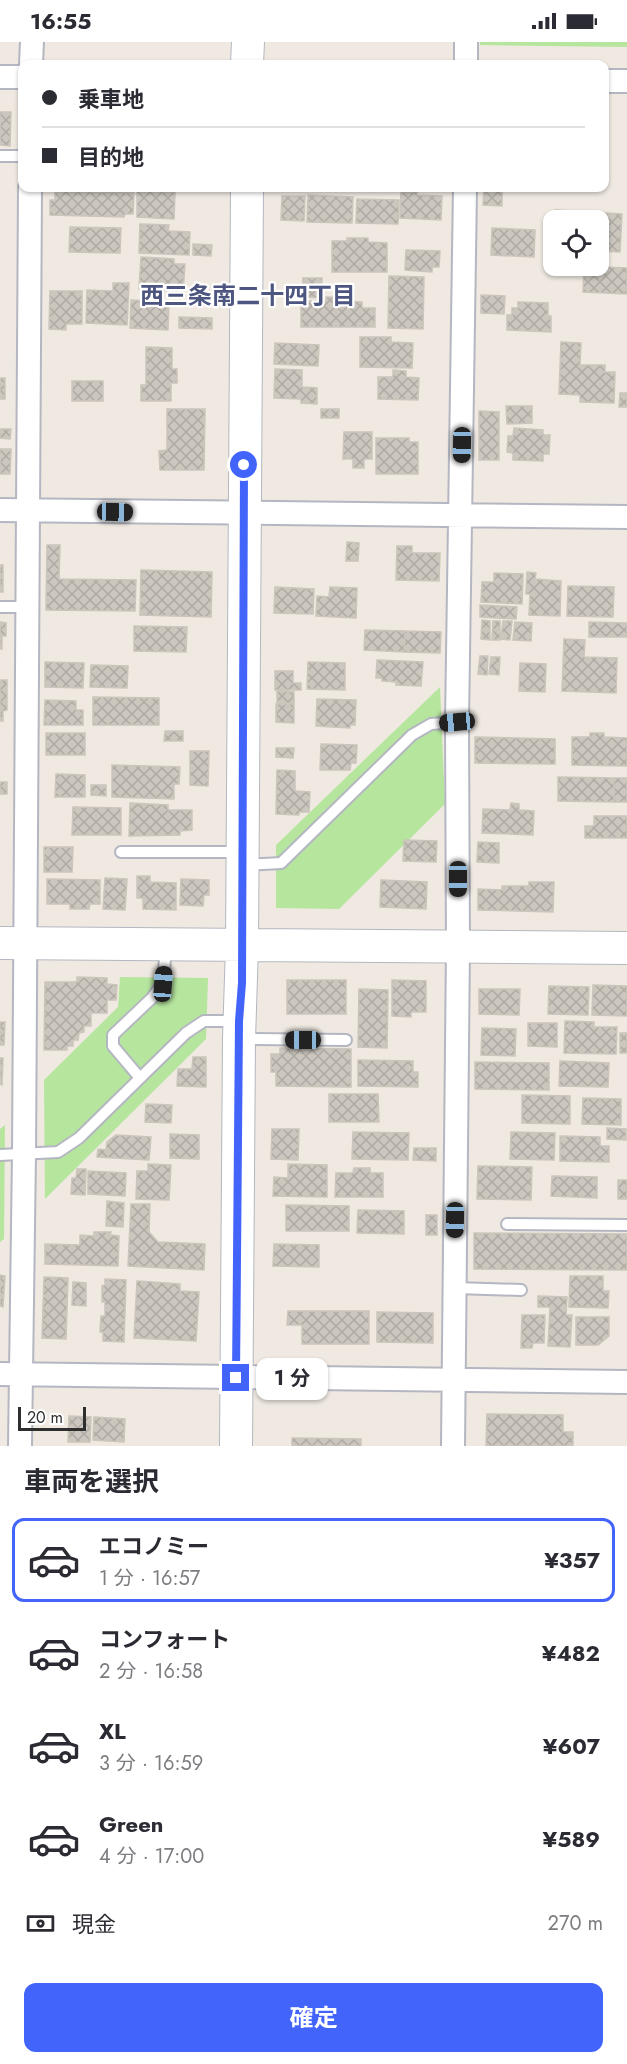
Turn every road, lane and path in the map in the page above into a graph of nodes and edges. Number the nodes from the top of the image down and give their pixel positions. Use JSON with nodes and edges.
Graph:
{"nodes":[{"id":1,"x":32,"y":42,"type":"edge"},
{"id":2,"x":248,"y":42,"type":"edge"},
{"id":3,"x":466,"y":42,"type":"edge"},
{"id":4,"x":32,"y":60,"type":"edge"},
{"id":5,"x":247,"y":60,"type":"edge"},
{"id":6,"x":466,"y":60,"type":"edge"},
{"id":7,"x":0,"y":77,"type":"edge"},
{"id":8,"x":18,"y":77,"type":"edge"},
{"id":9,"x":609,"y":81,"type":"edge"},
{"id":10,"x":627,"y":81,"type":"edge"},
{"id":11,"x":0,"y":156,"type":"edge"},
{"id":12,"x":18,"y":156,"type":"edge"},
{"id":13,"x":30,"y":192,"type":"edge"},
{"id":14,"x":246,"y":192,"type":"edge"},
{"id":15,"x":465,"y":192,"type":"edge"},
{"id":16,"x":0,"y":510,"type":"edge"},
{"id":17,"x":28,"y":511,"type":"junction"},
{"id":18,"x":244,"y":513,"type":"junction"},
{"id":19,"x":461,"y":515,"type":"junction"},
{"id":20,"x":627,"y":517,"type":"edge"},
{"id":21,"x":0,"y":607,"type":"edge"},
{"id":22,"x":27,"y":607,"type":"junction"},
{"id":23,"x":457,"y":722,"type":"junction"},
{"id":24,"x":121,"y":852,"type":"dead end"},
{"id":25,"x":243,"y":858,"type":"junction"},
{"id":26,"x":13,"y":943,"type":"edge"},
{"id":27,"x":166,"y":946,"type":"junction"},
{"id":28,"x":242,"y":946,"type":"junction"},
{"id":29,"x":458,"y":947,"type":"junction"},
{"id":30,"x":627,"y":948,"type":"edge"},
{"id":31,"x":239,"y":1030,"type":"junction"},
{"id":32,"x":346,"y":1040,"type":"dead end"},
{"id":33,"x":140,"y":1078,"type":"junction"},
{"id":34,"x":24,"y":1154,"type":"junction"},
{"id":35,"x":0,"y":1155,"type":"edge"},
{"id":36,"x":507,"y":1224,"type":"dead end"},
{"id":37,"x":627,"y":1225,"type":"edge"},
{"id":38,"x":455,"y":1288,"type":"junction"},
{"id":39,"x":521,"y":1290,"type":"dead end"},
{"id":40,"x":10,"y":1374,"type":"edge"},
{"id":41,"x":236,"y":1378,"type":"junction"},
{"id":42,"x":454,"y":1381,"type":"junction"},
{"id":43,"x":627,"y":1382,"type":"edge"},
{"id":44,"x":20,"y":1446,"type":"edge"},
{"id":45,"x":236,"y":1446,"type":"edge"},
{"id":46,"x":453,"y":1446,"type":"edge"}],
"edges":[{"from":1,"to":4,"type":"street"},
{"from":2,"to":5,"type":"street"},
{"from":3,"to":6,"type":"street"},
{"from":7,"to":8,"type":"street"},
{"from":9,"to":10,"type":"street"},
{"from":11,"to":12,"type":"lane"},
{"from":13,"to":17,"type":"street"},
{"from":14,"to":18,"type":"street"},
{"from":15,"to":19,"type":"street"},
{"from":16,"to":17,"type":"street"},
{"from":17,"to":18,"type":"street"},
{"from":17,"to":22,"type":"street"},
{"from":18,"to":19,"type":"street"},
{"from":18,"to":25,"type":"street"},
{"from":19,"to":20,"type":"street"},
{"from":19,"to":23,"type":"street"},
{"from":21,"to":22,"type":"lane"},
{"from":22,"to":26,"type":"street"},
{"from":23,"to":25,"type":"lane"},
{"from":23,"to":29,"type":"street"},
{"from":24,"to":25,"type":"lane"},
{"from":25,"to":28,"type":"street"},
{"from":26,"to":27,"type":"street"},
{"from":26,"to":34,"type":"street"},
{"from":27,"to":28,"type":"street"},
{"from":27,"to":33,"type":"lane"},
{"from":28,"to":29,"type":"street"},
{"from":28,"to":31,"type":"street"},
{"from":29,"to":30,"type":"street"},
{"from":29,"to":38,"type":"street"},
{"from":31,"to":32,"type":"lane"},
{"from":31,"to":33,"type":"lane"},
{"from":31,"to":41,"type":"street"},
{"from":33,"to":34,"type":"lane"},
{"from":34,"to":35,"type":"lane"},
{"from":34,"to":40,"type":"street"},
{"from":36,"to":37,"type":"lane"},
{"from":38,"to":39,"type":"lane"},
{"from":38,"to":42,"type":"street"},
{"from":40,"to":41,"type":"street"},
{"from":40,"to":44,"type":"street"},
{"from":41,"to":42,"type":"street"},
{"from":41,"to":45,"type":"street"},
{"from":42,"to":43,"type":"street"},
{"from":42,"to":46,"type":"street"}]}
